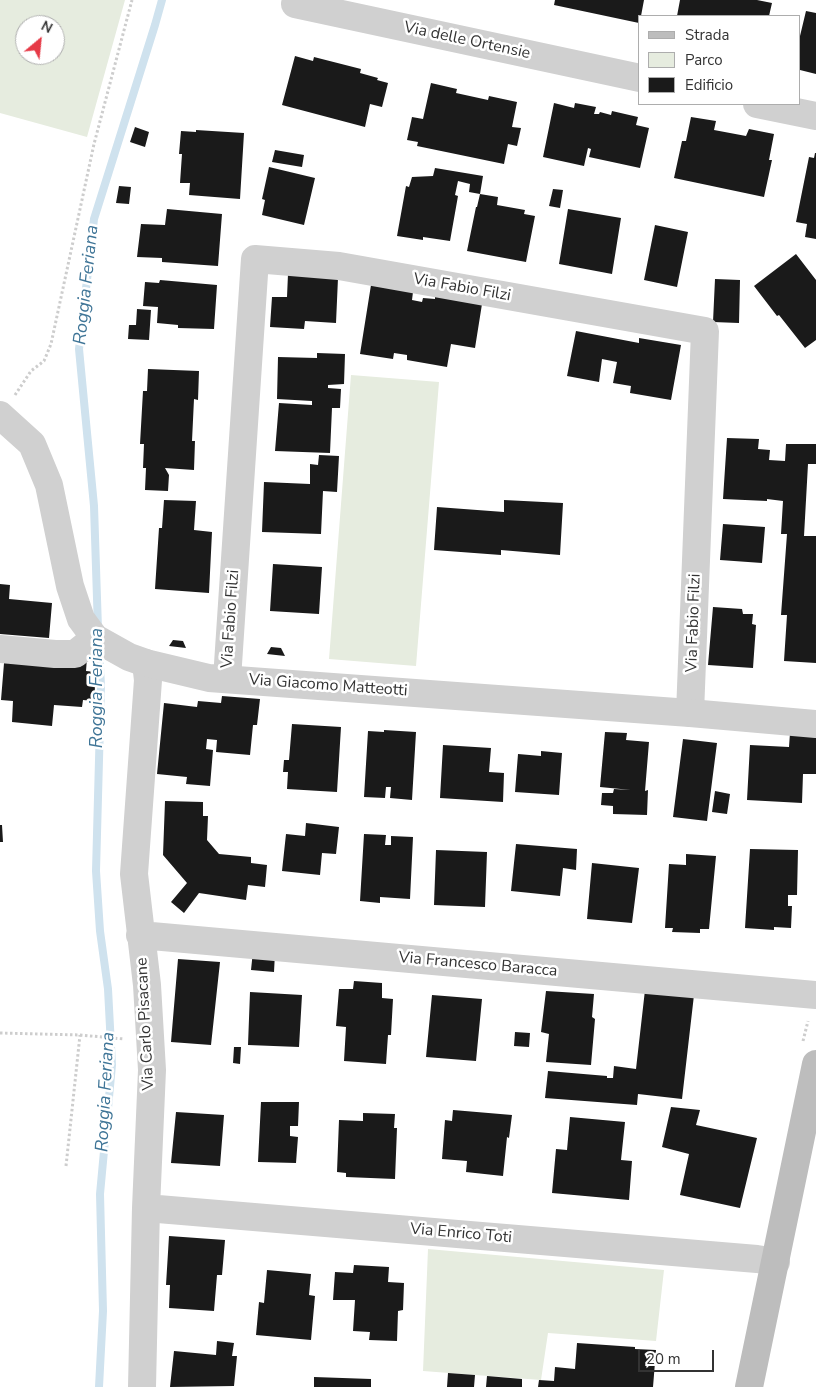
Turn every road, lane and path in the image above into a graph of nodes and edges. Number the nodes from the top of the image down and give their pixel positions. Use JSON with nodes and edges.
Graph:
{"nodes":[{"id":1,"x":132,"y":0,"type":"edge"},
{"id":2,"x":295,"y":4,"type":"dead end"},
{"id":3,"x":638,"y":78,"type":"edge"},
{"id":4,"x":763,"y":105,"type":"edge"},
{"id":5,"x":816,"y":116,"type":"edge"},
{"id":6,"x":1,"y":416,"type":"edge"},
{"id":7,"x":95,"y":638,"type":"junction"},
{"id":8,"x":0,"y":649,"type":"edge"},
{"id":9,"x":138,"y":660,"type":"junction"},
{"id":10,"x":227,"y":679,"type":"junction"},
{"id":11,"x":690,"y":713,"type":"junction"},
{"id":12,"x":816,"y":724,"type":"edge"},
{"id":13,"x":140,"y":935,"type":"junction"},
{"id":14,"x":816,"y":995,"type":"edge"},
{"id":15,"x":0,"y":1033,"type":"edge"},
{"id":16,"x":80,"y":1035,"type":"junction"},
{"id":17,"x":130,"y":1040,"type":"dead end"},
{"id":18,"x":816,"y":1064,"type":"edge"},
{"id":19,"x":66,"y":1166,"type":"dead end"},
{"id":20,"x":146,"y":1208,"type":"junction"},
{"id":21,"x":776,"y":1262,"type":"junction"},
{"id":22,"x":142,"y":1387,"type":"edge"},
{"id":23,"x":749,"y":1387,"type":"edge"}],
"edges":[{"from":1,"to":6,"type":"path"},
{"from":2,"to":3,"type":"street","name":"Via delle Ortensie"},
{"from":4,"to":5,"type":"street"},
{"from":6,"to":7,"type":"street","name":"Via Giacomo Matteotti"},
{"from":7,"to":8,"type":"street"},
{"from":7,"to":9,"type":"street","name":"Via Giacomo Matteotti"},
{"from":9,"to":10,"type":"street","name":"Via Giacomo Matteotti"},
{"from":9,"to":13,"type":"street","name":"Via Carlo Pisacane"},
{"from":10,"to":11,"type":"street","name":"Via Giacomo Matteotti"},
{"from":10,"to":11,"type":"street","name":"Via Fabio Filzi"},
{"from":11,"to":12,"type":"street","name":"Via Giacomo Matteotti"},
{"from":13,"to":14,"type":"street","name":"Via Francesco Baracca"},
{"from":13,"to":20,"type":"street","name":"Via Carlo Pisacane"},
{"from":15,"to":16,"type":"path"},
{"from":16,"to":17,"type":"path"},
{"from":16,"to":19,"type":"path"},
{"from":18,"to":21,"type":"main road"},
{"from":20,"to":21,"type":"street","name":"Via Enrico Toti"},
{"from":20,"to":22,"type":"street","name":"Via Carlo Pisacane"},
{"from":21,"to":23,"type":"main road"}]}
